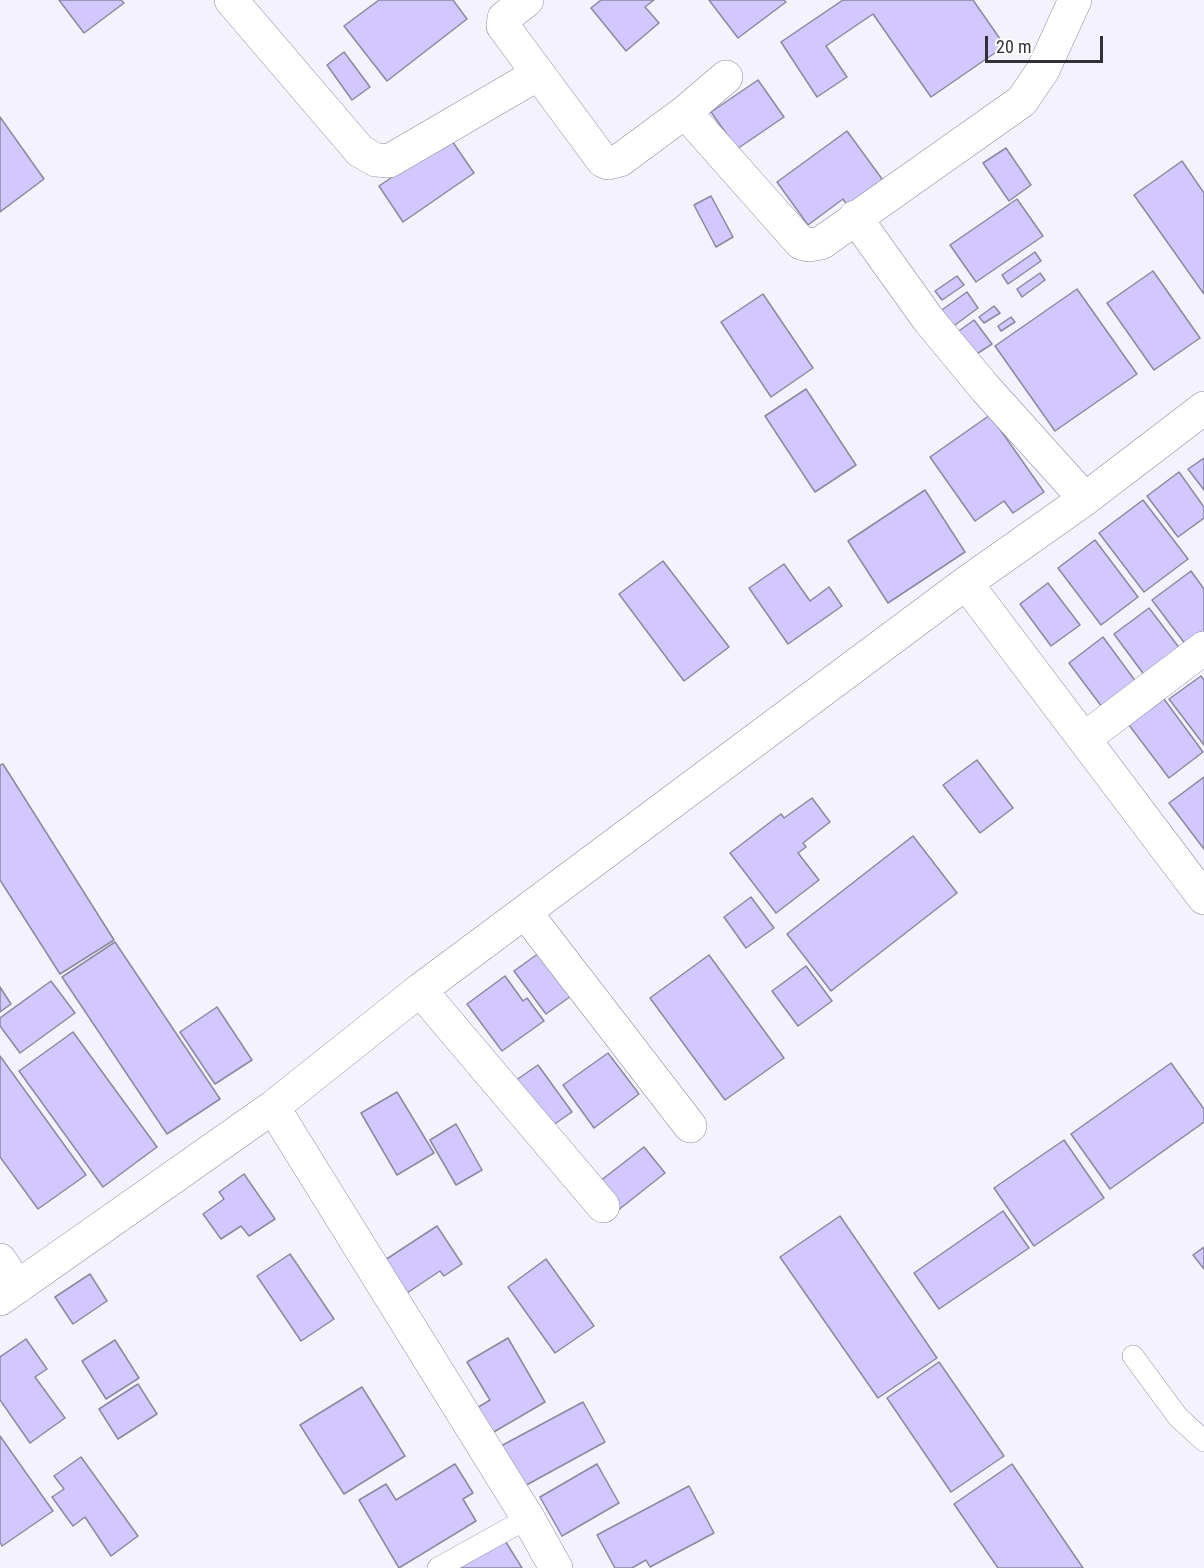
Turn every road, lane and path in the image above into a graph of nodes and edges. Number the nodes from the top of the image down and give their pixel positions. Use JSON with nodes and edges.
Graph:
{"nodes":[{"id":1,"x":231,"y":0,"type":"edge"},
{"id":2,"x":527,"y":0,"type":"edge"},
{"id":3,"x":1075,"y":0,"type":"edge"},
{"id":4,"x":538,"y":74,"type":"junction"},
{"id":5,"x":726,"y":77,"type":"dead end"},
{"id":6,"x":685,"y":112,"type":"junction"},
{"id":7,"x":855,"y":218,"type":"junction"},
{"id":8,"x":1204,"y":408,"type":"edge"},
{"id":9,"x":1085,"y":499,"type":"junction"},
{"id":10,"x":966,"y":582,"type":"junction"},
{"id":11,"x":1204,"y":648,"type":"edge"},
{"id":12,"x":1084,"y":739,"type":"junction"},
{"id":13,"x":1198,"y":877,"type":"edge"},
{"id":14,"x":525,"y":912,"type":"junction"},
{"id":15,"x":420,"y":990,"type":"junction"},
{"id":16,"x":273,"y":1107,"type":"junction"},
{"id":17,"x":690,"y":1126,"type":"dead end"},
{"id":18,"x":603,"y":1206,"type":"dead end"},
{"id":19,"x":0,"y":1260,"type":"edge"},
{"id":20,"x":9,"y":1293,"type":"edge"},
{"id":21,"x":1133,"y":1356,"type":"dead end"},
{"id":22,"x":1204,"y":1441,"type":"edge"},
{"id":23,"x":528,"y":1518,"type":"junction"},
{"id":24,"x":438,"y":1568,"type":"edge"},
{"id":25,"x":556,"y":1568,"type":"edge"}],
"edges":[{"from":1,"to":4,"type":"street"},
{"from":2,"to":4,"type":"street"},
{"from":3,"to":7,"type":"street"},
{"from":4,"to":6,"type":"street"},
{"from":5,"to":6,"type":"street"},
{"from":6,"to":7,"type":"street"},
{"from":7,"to":9,"type":"street"},
{"from":8,"to":9,"type":"street"},
{"from":9,"to":10,"type":"street"},
{"from":10,"to":12,"type":"street"},
{"from":10,"to":14,"type":"street"},
{"from":11,"to":12,"type":"street"},
{"from":12,"to":13,"type":"street"},
{"from":14,"to":15,"type":"street"},
{"from":14,"to":17,"type":"street"},
{"from":15,"to":16,"type":"street"},
{"from":15,"to":18,"type":"street"},
{"from":16,"to":20,"type":"street"},
{"from":16,"to":23,"type":"street"},
{"from":19,"to":20,"type":"street"},
{"from":21,"to":22,"type":"lane"},
{"from":23,"to":24,"type":"lane"},
{"from":23,"to":25,"type":"street"}]}
